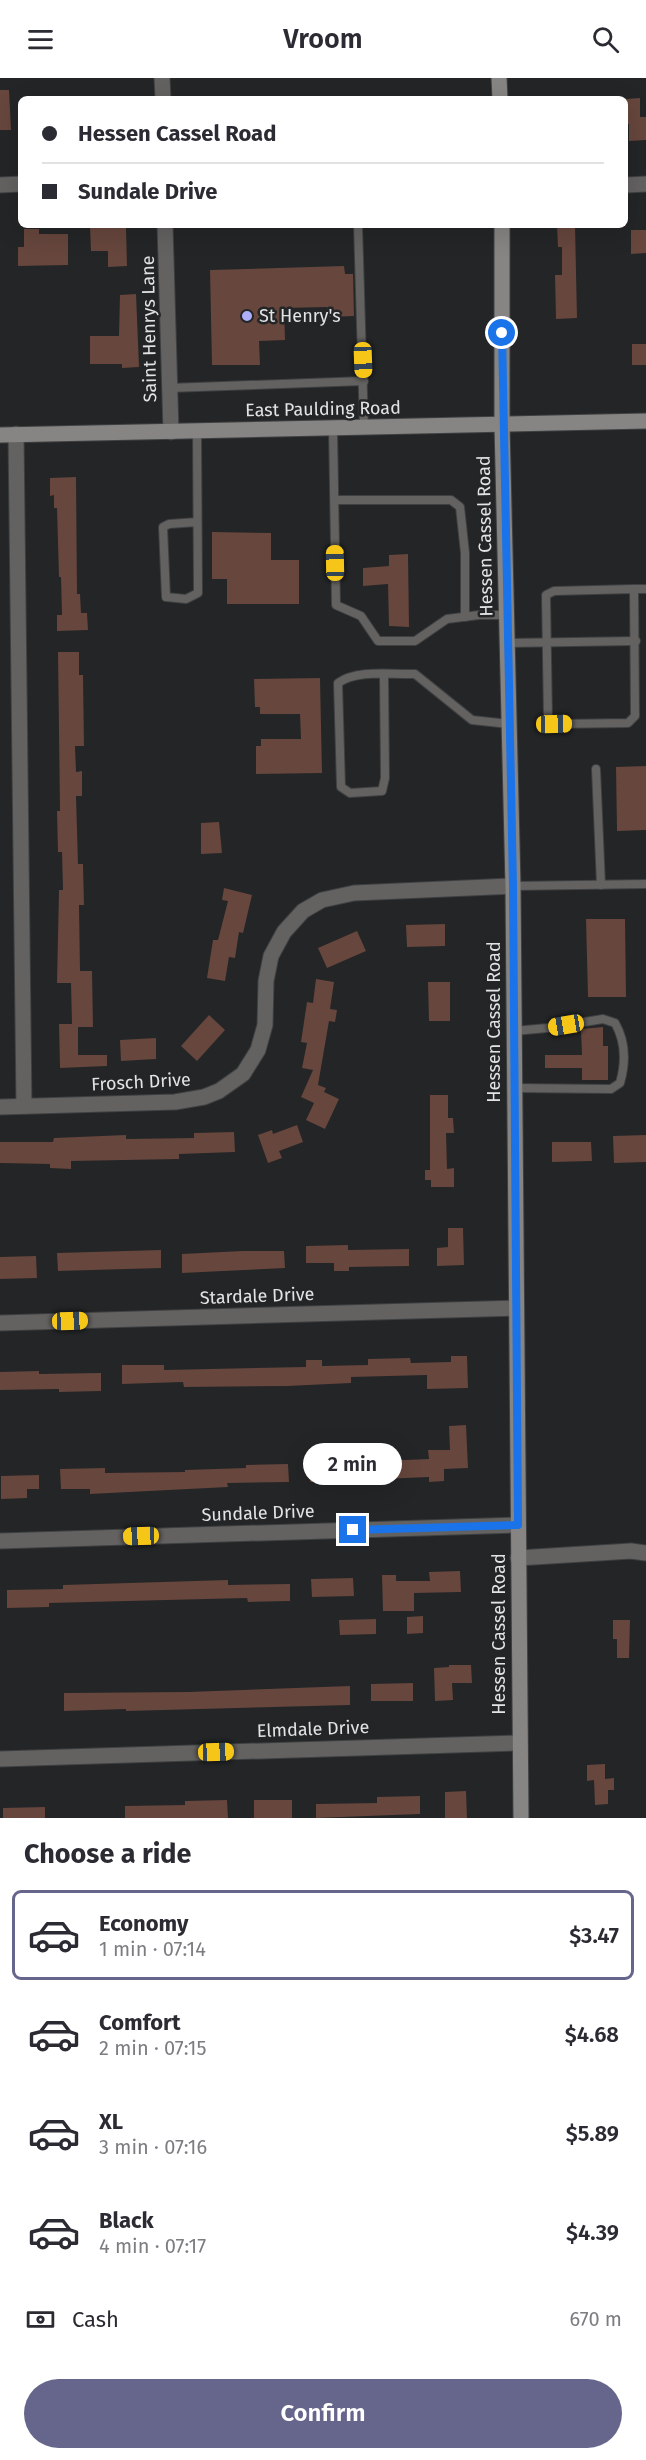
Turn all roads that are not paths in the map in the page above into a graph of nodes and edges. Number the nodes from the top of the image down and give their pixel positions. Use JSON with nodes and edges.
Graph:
{"nodes":[{"id":1,"x":162,"y":78,"type":"edge"},
{"id":2,"x":499,"y":78,"type":"edge"},
{"id":3,"x":162,"y":96,"type":"edge"},
{"id":4,"x":500,"y":96,"type":"edge"},
{"id":5,"x":0,"y":184,"type":"edge"},
{"id":6,"x":18,"y":184,"type":"edge"},
{"id":7,"x":646,"y":184,"type":"edge"},
{"id":8,"x":628,"y":185,"type":"edge"},
{"id":9,"x":165,"y":228,"type":"edge"},
{"id":10,"x":358,"y":228,"type":"edge"},
{"id":11,"x":502,"y":228,"type":"edge"},
{"id":12,"x":364,"y":381,"type":"junction"},
{"id":13,"x":170,"y":388,"type":"junction"},
{"id":14,"x":646,"y":421,"type":"edge"},
{"id":15,"x":502,"y":425,"type":"junction"},
{"id":16,"x":364,"y":428,"type":"junction"},
{"id":17,"x":333,"y":429,"type":"junction"},
{"id":18,"x":171,"y":432,"type":"junction"},
{"id":19,"x":197,"y":432,"type":"junction"},
{"id":20,"x":16,"y":434,"type":"junction"},
{"id":21,"x":0,"y":435,"type":"edge"},
{"id":22,"x":335,"y":500,"type":"junction"},
{"id":23,"x":197,"y":522,"type":"junction"},
{"id":24,"x":634,"y":589,"type":"junction"},
{"id":25,"x":646,"y":589,"type":"edge"},
{"id":26,"x":507,"y":615,"type":"junction"},
{"id":27,"x":465,"y":617,"type":"junction"},
{"id":28,"x":636,"y":641,"type":"junction"},
{"id":29,"x":546,"y":642,"type":"junction"},
{"id":30,"x":507,"y":643,"type":"junction"},
{"id":31,"x":384,"y":675,"type":"junction"},
{"id":32,"x":509,"y":724,"type":"junction"},
{"id":33,"x":596,"y":769,"type":"dead end"},
{"id":34,"x":646,"y":884,"type":"edge"},
{"id":35,"x":601,"y":885,"type":"junction"},
{"id":36,"x":513,"y":886,"type":"junction"},
{"id":37,"x":514,"y":1031,"type":"junction"},
{"id":38,"x":513,"y":1088,"type":"junction"},
{"id":39,"x":24,"y":1106,"type":"junction"},
{"id":40,"x":0,"y":1107,"type":"edge"},
{"id":41,"x":515,"y":1308,"type":"junction"},
{"id":42,"x":0,"y":1323,"type":"edge"},
{"id":43,"x":518,"y":1525,"type":"junction"},
{"id":44,"x":0,"y":1541,"type":"edge"},
{"id":45,"x":646,"y":1553,"type":"edge"},
{"id":46,"x":518,"y":1558,"type":"junction"},
{"id":47,"x":519,"y":1743,"type":"junction"},
{"id":48,"x":0,"y":1759,"type":"edge"},
{"id":49,"x":521,"y":1818,"type":"edge"}],
"edges":[{"from":1,"to":3,"type":"street"},
{"from":2,"to":4,"type":"main road"},
{"from":5,"to":6,"type":"street"},
{"from":7,"to":8,"type":"street"},
{"from":9,"to":13,"type":"street","name":"Saint Henrys Lane"},
{"from":10,"to":12,"type":"lane"},
{"from":11,"to":15,"type":"main road","name":"Hessen Cassel Road"},
{"from":12,"to":13,"type":"lane"},
{"from":12,"to":16,"type":"lane"},
{"from":13,"to":18,"type":"street","name":"Saint Henrys Lane"},
{"from":14,"to":15,"type":"main road","name":"East Paulding Road"},
{"from":15,"to":16,"type":"main road","name":"East Paulding Road"},
{"from":15,"to":26,"type":"main road","name":"Hessen Cassel Road"},
{"from":16,"to":17,"type":"main road","name":"East Paulding Road"},
{"from":17,"to":19,"type":"main road","name":"East Paulding Road"},
{"from":17,"to":22,"type":"lane"},
{"from":18,"to":19,"type":"main road","name":"East Paulding Road"},
{"from":18,"to":20,"type":"main road","name":"East Paulding Road"},
{"from":19,"to":23,"type":"lane"},
{"from":20,"to":21,"type":"main road","name":"East Paulding Road"},
{"from":20,"to":39,"type":"street"},
{"from":22,"to":27,"type":"lane"},
{"from":22,"to":27,"type":"lane"},
{"from":23,"to":23,"type":"lane"},
{"from":24,"to":25,"type":"lane"},
{"from":24,"to":28,"type":"lane"},
{"from":24,"to":29,"type":"lane"},
{"from":26,"to":27,"type":"lane"},
{"from":26,"to":30,"type":"main road","name":"Hessen Cassel Road"},
{"from":28,"to":29,"type":"lane"},
{"from":28,"to":29,"type":"lane"},
{"from":29,"to":30,"type":"lane"},
{"from":30,"to":32,"type":"main road","name":"Hessen Cassel Road"},
{"from":31,"to":31,"type":"lane"},
{"from":31,"to":32,"type":"lane"},
{"from":32,"to":36,"type":"main road","name":"Hessen Cassel Road"},
{"from":33,"to":35,"type":"lane"},
{"from":34,"to":35,"type":"lane"},
{"from":35,"to":36,"type":"lane"},
{"from":36,"to":37,"type":"main road","name":"Hessen Cassel Road"},
{"from":36,"to":39,"type":"street","name":"Frosch Drive"},
{"from":37,"to":38,"type":"main road","name":"Hessen Cassel Road"},
{"from":37,"to":38,"type":"lane"},
{"from":38,"to":41,"type":"main road","name":"Hessen Cassel Road"},
{"from":39,"to":40,"type":"street","name":"Frosch Drive"},
{"from":41,"to":42,"type":"street","name":"Stardale Drive"},
{"from":41,"to":43,"type":"main road","name":"Hessen Cassel Road"},
{"from":43,"to":44,"type":"street","name":"Sundale Drive"},
{"from":43,"to":46,"type":"main road","name":"Hessen Cassel Road"},
{"from":45,"to":46,"type":"street"},
{"from":46,"to":47,"type":"main road","name":"Hessen Cassel Road"},
{"from":47,"to":48,"type":"street","name":"Elmdale Drive"},
{"from":47,"to":49,"type":"main road","name":"Hessen Cassel Road"}]}
